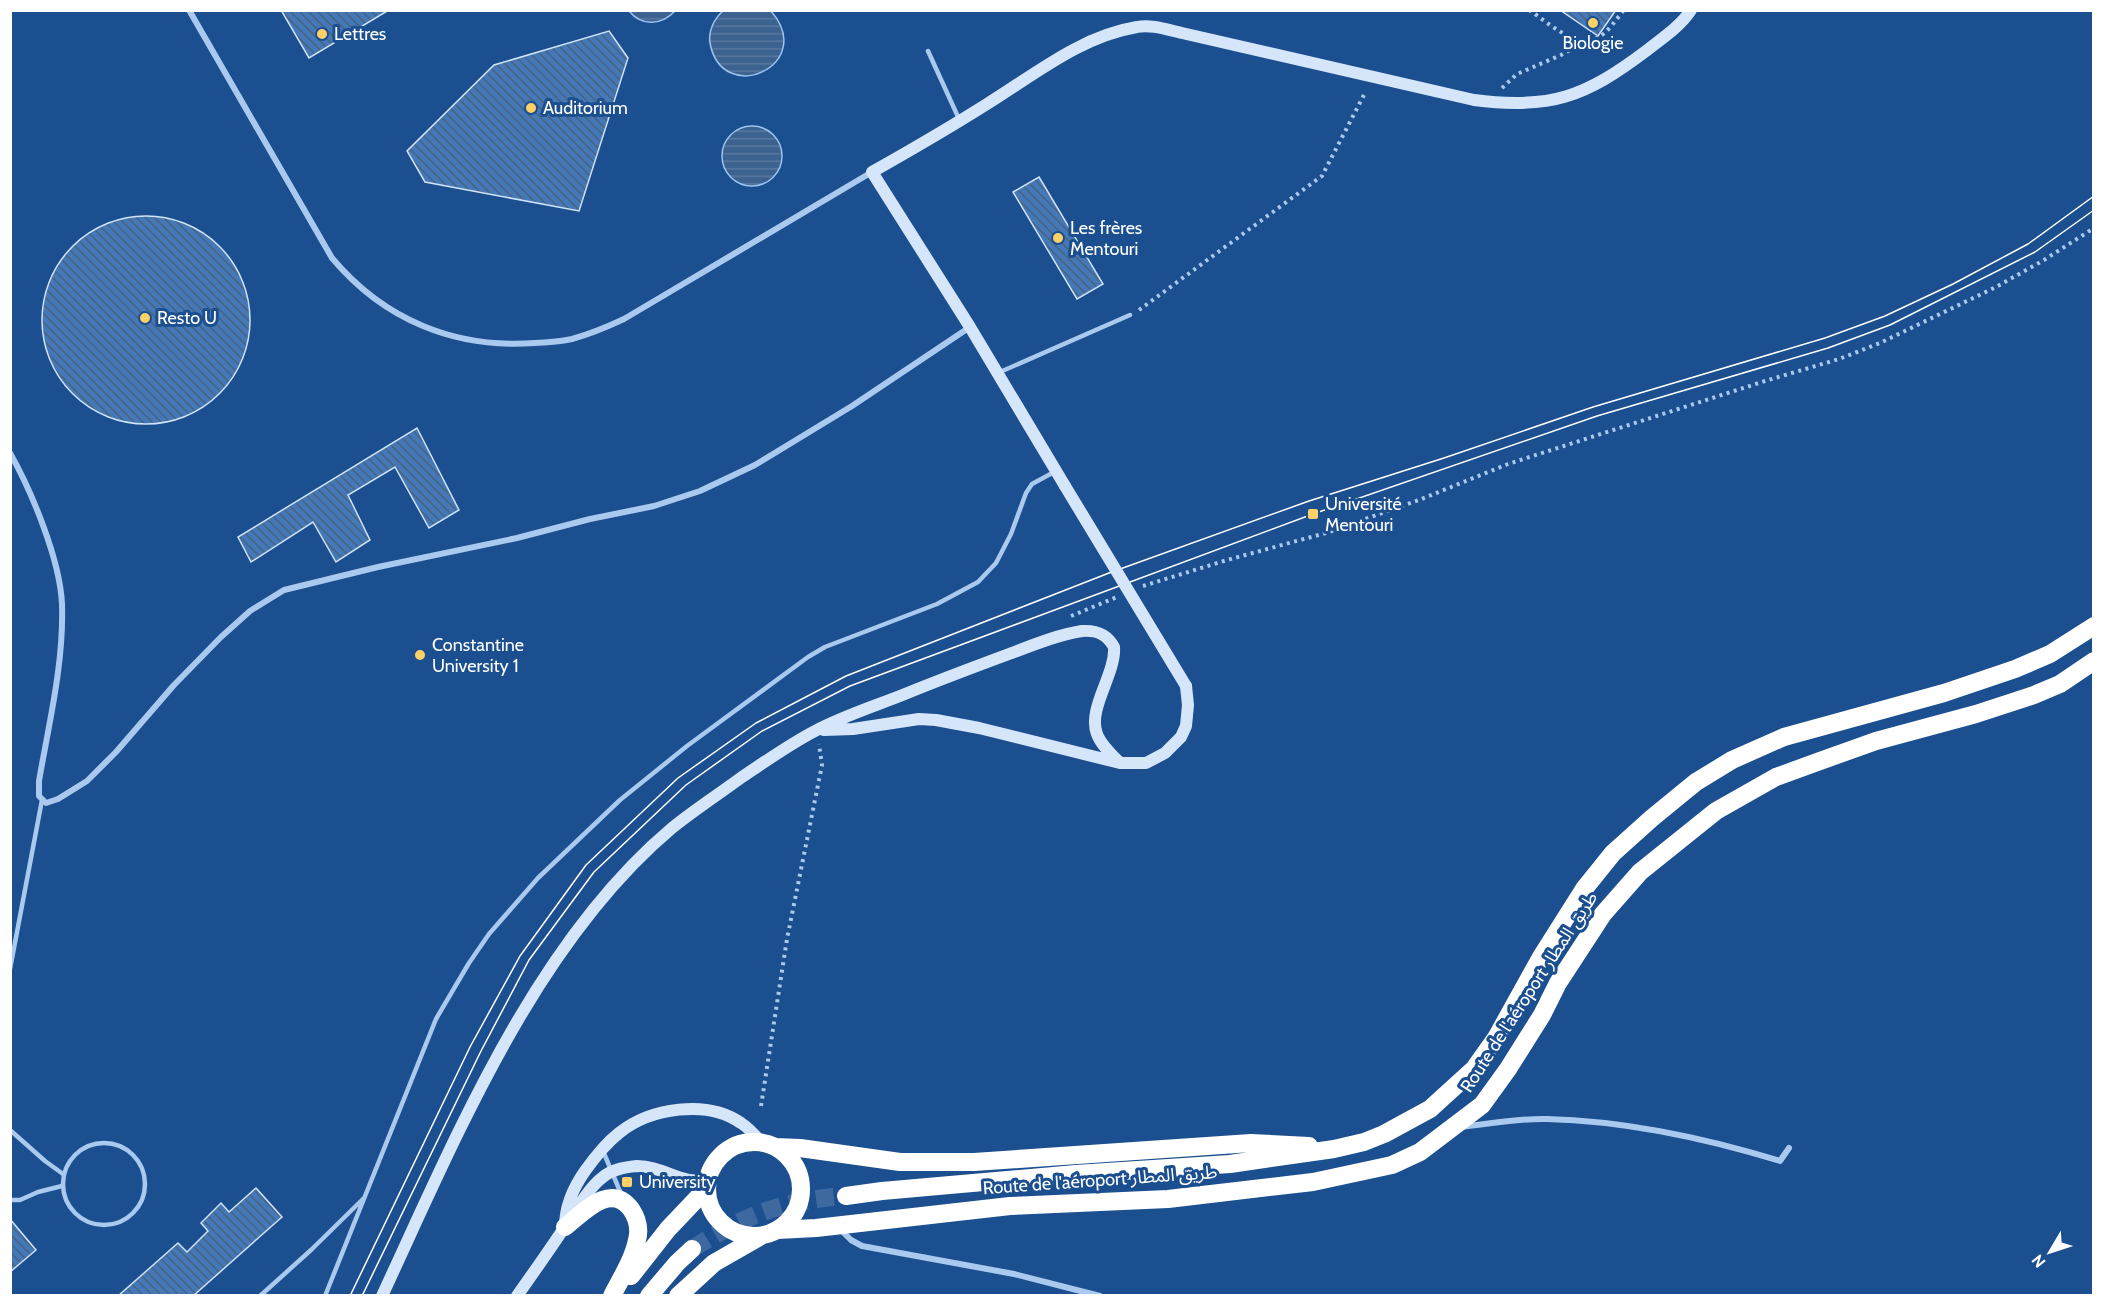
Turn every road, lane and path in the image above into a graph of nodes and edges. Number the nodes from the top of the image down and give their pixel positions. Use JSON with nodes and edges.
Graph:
{"nodes":[{"id":1,"x":189,"y":10,"type":"edge"},
{"id":2,"x":1529,"y":10,"type":"edge"},
{"id":3,"x":1624,"y":10,"type":"edge"},
{"id":4,"x":1691,"y":10,"type":"edge"},
{"id":5,"x":1584,"y":42,"type":"junction"},
{"id":6,"x":928,"y":51,"type":"dead end"},
{"id":7,"x":1373,"y":77,"type":"junction"},
{"id":8,"x":1489,"y":102,"type":"junction"},
{"id":9,"x":960,"y":121,"type":"junction"},
{"id":10,"x":872,"y":172,"type":"junction"},
{"id":11,"x":2094,"y":228,"type":"edge"},
{"id":12,"x":1130,"y":315,"type":"joint"},
{"id":13,"x":970,"y":327,"type":"junction"},
{"id":14,"x":997,"y":373,"type":"junction"},
{"id":15,"x":10,"y":453,"type":"edge"},
{"id":16,"x":1056,"y":471,"type":"junction"},
{"id":17,"x":1133,"y":590,"type":"dead end"},
{"id":18,"x":1122,"y":595,"type":"dead end"},
{"id":19,"x":1061,"y":620,"type":"dead end"},
{"id":20,"x":2094,"y":626,"type":"edge"},
{"id":21,"x":2094,"y":662,"type":"edge"},
{"id":22,"x":816,"y":730,"type":"junction"},
{"id":23,"x":1120,"y":763,"type":"junction"},
{"id":24,"x":42,"y":800,"type":"junction"},
{"id":25,"x":10,"y":969,"type":"edge"},
{"id":26,"x":760,"y":1106,"type":"dead end"},
{"id":27,"x":1454,"y":1128,"type":"junction"},
{"id":28,"x":10,"y":1130,"type":"edge"},
{"id":29,"x":768,"y":1145,"type":"junction"},
{"id":30,"x":1789,"y":1148,"type":"dead end"},
{"id":31,"x":602,"y":1149,"type":"junction"},
{"id":32,"x":1334,"y":1149,"type":"junction"},
{"id":33,"x":610,"y":1172,"type":"junction"},
{"id":34,"x":63,"y":1174,"type":"junction"},
{"id":35,"x":707,"y":1184,"type":"junction"},
{"id":36,"x":62,"y":1186,"type":"junction"},
{"id":37,"x":846,"y":1196,"type":"tunnel mouth"},
{"id":38,"x":366,"y":1197,"type":"junction"},
{"id":39,"x":10,"y":1200,"type":"edge"},
{"id":40,"x":625,"y":1202,"type":"junction"},
{"id":41,"x":837,"y":1225,"type":"junction"},
{"id":42,"x":565,"y":1227,"type":"junction"},
{"id":43,"x":769,"y":1233,"type":"junction"},
{"id":44,"x":692,"y":1249,"type":"tunnel mouth"},
{"id":45,"x":260,"y":1296,"type":"edge"},
{"id":46,"x":325,"y":1296,"type":"edge"},
{"id":47,"x":382,"y":1296,"type":"edge"},
{"id":48,"x":517,"y":1296,"type":"edge"},
{"id":49,"x":612,"y":1296,"type":"edge"},
{"id":50,"x":617,"y":1296,"type":"edge"},
{"id":51,"x":649,"y":1296,"type":"edge"},
{"id":52,"x":678,"y":1296,"type":"edge"},
{"id":53,"x":1100,"y":1296,"type":"edge"}],
"edges":[{"from":1,"to":10,"type":"street"},
{"from":2,"to":5,"type":"path"},
{"from":3,"to":5,"type":"path"},
{"from":4,"to":8,"type":"street"},
{"from":5,"to":8,"type":"path"},
{"from":6,"to":9,"type":"lane"},
{"from":7,"to":8,"type":"street"},
{"from":7,"to":9,"type":"street"},
{"from":7,"to":12,"type":"path"},
{"from":9,"to":10,"type":"street"},
{"from":10,"to":13,"type":"street"},
{"from":11,"to":17,"type":"path"},
{"from":12,"to":14,"type":"lane"},
{"from":13,"to":14,"type":"street"},
{"from":13,"to":24,"type":"street"},
{"from":14,"to":16,"type":"street"},
{"from":15,"to":24,"type":"street"},
{"from":16,"to":23,"type":"street","bridge":true},
{"from":16,"to":38,"type":"lane"},
{"from":18,"to":19,"type":"path"},
{"from":20,"to":32,"type":"highway","name":"Route de l'aéroport طريق المطار"},
{"from":21,"to":27,"type":"highway","name":"Route de l'aéroport طريق المطار"},
{"from":22,"to":23,"type":"street"},
{"from":22,"to":23,"type":"street"},
{"from":22,"to":26,"type":"path"},
{"from":22,"to":47,"type":"street"},
{"from":24,"to":25,"type":"lane"},
{"from":27,"to":30,"type":"street"},
{"from":27,"to":41,"type":"highway","name":"Route de l'aéroport طريق المطار"},
{"from":28,"to":34,"type":"lane"},
{"from":29,"to":31,"type":"street"},
{"from":29,"to":32,"type":"highway"},
{"from":29,"to":35,"type":"highway"},
{"from":29,"to":43,"type":"highway"},
{"from":31,"to":33,"type":"lane"},
{"from":31,"to":42,"type":"street"},
{"from":32,"to":37,"type":"highway","name":"Route de l'aéroport طريق المطار"},
{"from":33,"to":35,"type":"street"},
{"from":33,"to":40,"type":"lane"},
{"from":33,"to":42,"type":"street"},
{"from":34,"to":36,"type":"lane"},
{"from":34,"to":36,"type":"lane"},
{"from":35,"to":43,"type":"highway"},
{"from":35,"to":50,"type":"highway"},
{"from":36,"to":39,"type":"lane"},
{"from":38,"to":45,"type":"lane"},
{"from":38,"to":46,"type":"lane"},
{"from":40,"to":42,"type":"highway"},
{"from":40,"to":49,"type":"highway"},
{"from":41,"to":43,"type":"highway","name":"Route de l'aéroport طريق المطار"},
{"from":41,"to":53,"type":"street"},
{"from":42,"to":48,"type":"street"},
{"from":43,"to":52,"type":"highway","name":"Route de l'aéroport طريق المطار"},
{"from":44,"to":51,"type":"highway"}]}
